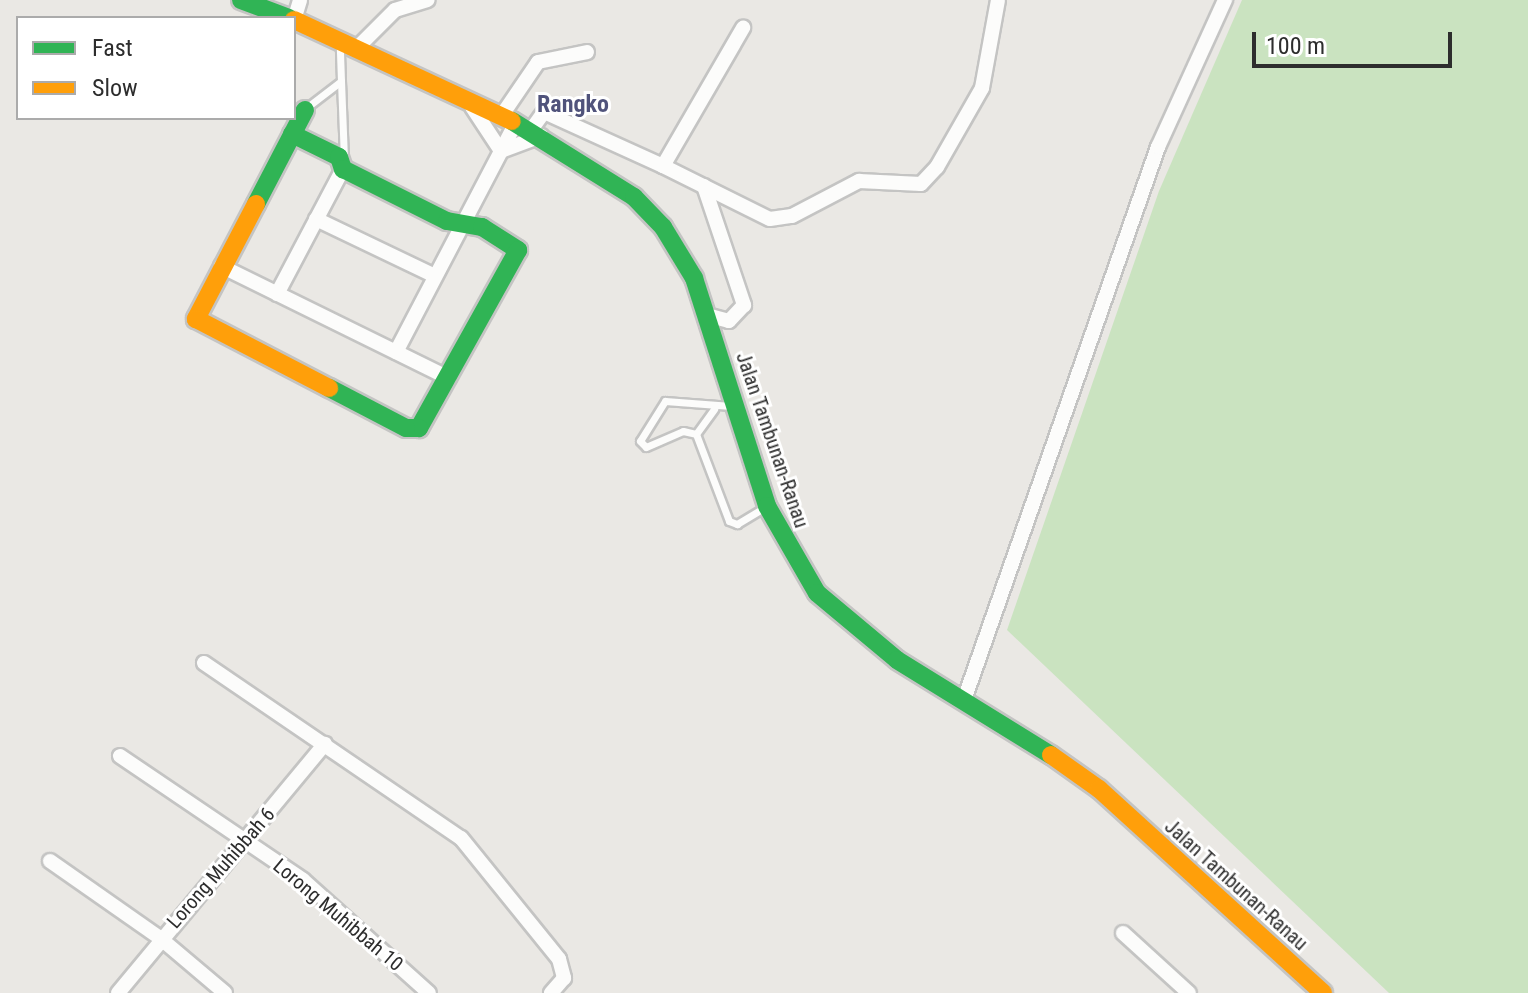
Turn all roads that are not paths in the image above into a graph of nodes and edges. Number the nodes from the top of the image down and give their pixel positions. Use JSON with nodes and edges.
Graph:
{"nodes":[{"id":1,"x":241,"y":0,"type":"edge"},
{"id":2,"x":427,"y":0,"type":"edge"},
{"id":3,"x":998,"y":0,"type":"edge"},
{"id":4,"x":1225,"y":0,"type":"edge"},
{"id":5,"x":285,"y":16,"type":"edge"},
{"id":6,"x":296,"y":20,"type":"edge"},
{"id":7,"x":743,"y":28,"type":"dead end"},
{"id":8,"x":340,"y":39,"type":"junction"},
{"id":9,"x":358,"y":47,"type":"junction"},
{"id":10,"x":587,"y":52,"type":"dead end"},
{"id":11,"x":341,"y":81,"type":"junction"},
{"id":12,"x":458,"y":93,"type":"junction"},
{"id":13,"x":305,"y":110,"type":"joint"},
{"id":14,"x":522,"y":126,"type":"junction"},
{"id":15,"x":292,"y":134,"type":"junction"},
{"id":16,"x":501,"y":151,"type":"junction"},
{"id":17,"x":663,"y":166,"type":"junction"},
{"id":18,"x":343,"y":169,"type":"junction"},
{"id":19,"x":704,"y":186,"type":"junction"},
{"id":20,"x":316,"y":219,"type":"junction"},
{"id":21,"x":463,"y":224,"type":"junction"},
{"id":22,"x":221,"y":266,"type":"junction"},
{"id":23,"x":435,"y":276,"type":"junction"},
{"id":24,"x":277,"y":294,"type":"junction"},
{"id":25,"x":706,"y":315,"type":"junction"},
{"id":26,"x":396,"y":352,"type":"junction"},
{"id":27,"x":449,"y":378,"type":"junction"},
{"id":28,"x":734,"y":406,"type":"junction"},
{"id":29,"x":714,"y":409,"type":"junction"},
{"id":30,"x":696,"y":434,"type":"junction"},
{"id":31,"x":767,"y":506,"type":"junction"},
{"id":32,"x":204,"y":663,"type":"dead end"},
{"id":33,"x":964,"y":700,"type":"junction"},
{"id":34,"x":325,"y":744,"type":"junction"},
{"id":35,"x":120,"y":756,"type":"dead end"},
{"id":36,"x":246,"y":839,"type":"junction"},
{"id":37,"x":50,"y":861,"type":"dead end"},
{"id":38,"x":1123,"y":933,"type":"dead end"},
{"id":39,"x":160,"y":938,"type":"junction"},
{"id":40,"x":118,"y":993,"type":"edge"},
{"id":41,"x":225,"y":993,"type":"edge"},
{"id":42,"x":429,"y":993,"type":"edge"},
{"id":43,"x":551,"y":993,"type":"edge"},
{"id":44,"x":1189,"y":993,"type":"edge"},
{"id":45,"x":1323,"y":993,"type":"edge"}],
"edges":[{"from":1,"to":5,"type":"main road","name":"Jalan Tambunan-Ranau"},
{"from":2,"to":9,"type":"street"},
{"from":3,"to":19,"type":"street"},
{"from":4,"to":33,"type":"street"},
{"from":6,"to":8,"type":"main road","name":"Jalan Tambunan-Ranau"},
{"from":7,"to":17,"type":"street"},
{"from":8,"to":9,"type":"main road","name":"Jalan Tambunan-Ranau"},
{"from":8,"to":11,"type":"lane"},
{"from":9,"to":12,"type":"main road","name":"Jalan Tambunan-Ranau"},
{"from":10,"to":14,"type":"street"},
{"from":11,"to":13,"type":"lane"},
{"from":11,"to":18,"type":"lane"},
{"from":12,"to":14,"type":"main road","name":"Jalan Tambunan-Ranau"},
{"from":12,"to":16,"type":"street"},
{"from":13,"to":15,"type":"main road"},
{"from":14,"to":16,"type":"street"},
{"from":14,"to":16,"type":"street"},
{"from":14,"to":17,"type":"street"},
{"from":14,"to":25,"type":"main road","name":"Jalan Tambunan-Ranau"},
{"from":15,"to":18,"type":"main road"},
{"from":15,"to":22,"type":"main road"},
{"from":16,"to":21,"type":"street"},
{"from":17,"to":19,"type":"street"},
{"from":18,"to":20,"type":"street"},
{"from":18,"to":21,"type":"main road"},
{"from":19,"to":25,"type":"street"},
{"from":20,"to":23,"type":"street"},
{"from":20,"to":24,"type":"street"},
{"from":21,"to":23,"type":"street"},
{"from":21,"to":27,"type":"main road"},
{"from":22,"to":24,"type":"street"},
{"from":22,"to":27,"type":"main road"},
{"from":23,"to":26,"type":"street"},
{"from":24,"to":26,"type":"street"},
{"from":25,"to":28,"type":"main road","name":"Jalan Tambunan-Ranau"},
{"from":26,"to":27,"type":"street"},
{"from":28,"to":29,"type":"lane"},
{"from":28,"to":31,"type":"main road","name":"Jalan Tambunan-Ranau"},
{"from":29,"to":30,"type":"lane"},
{"from":29,"to":30,"type":"lane"},
{"from":30,"to":31,"type":"lane"},
{"from":31,"to":33,"type":"main road","name":"Jalan Tambunan-Ranau"},
{"from":32,"to":34,"type":"street"},
{"from":33,"to":45,"type":"main road","name":"Jalan Tambunan-Ranau"},
{"from":34,"to":36,"type":"street","name":"Lorong Muhibbah 6"},
{"from":34,"to":43,"type":"street"},
{"from":35,"to":36,"type":"street","name":"Lorong Muhibbah 10"},
{"from":36,"to":39,"type":"street","name":"Lorong Muhibbah 6"},
{"from":36,"to":42,"type":"street","name":"Lorong Muhibbah 10"},
{"from":37,"to":39,"type":"street"},
{"from":38,"to":44,"type":"street"},
{"from":39,"to":40,"type":"street","name":"Lorong Muhibbah 6"},
{"from":39,"to":41,"type":"street"}]}
